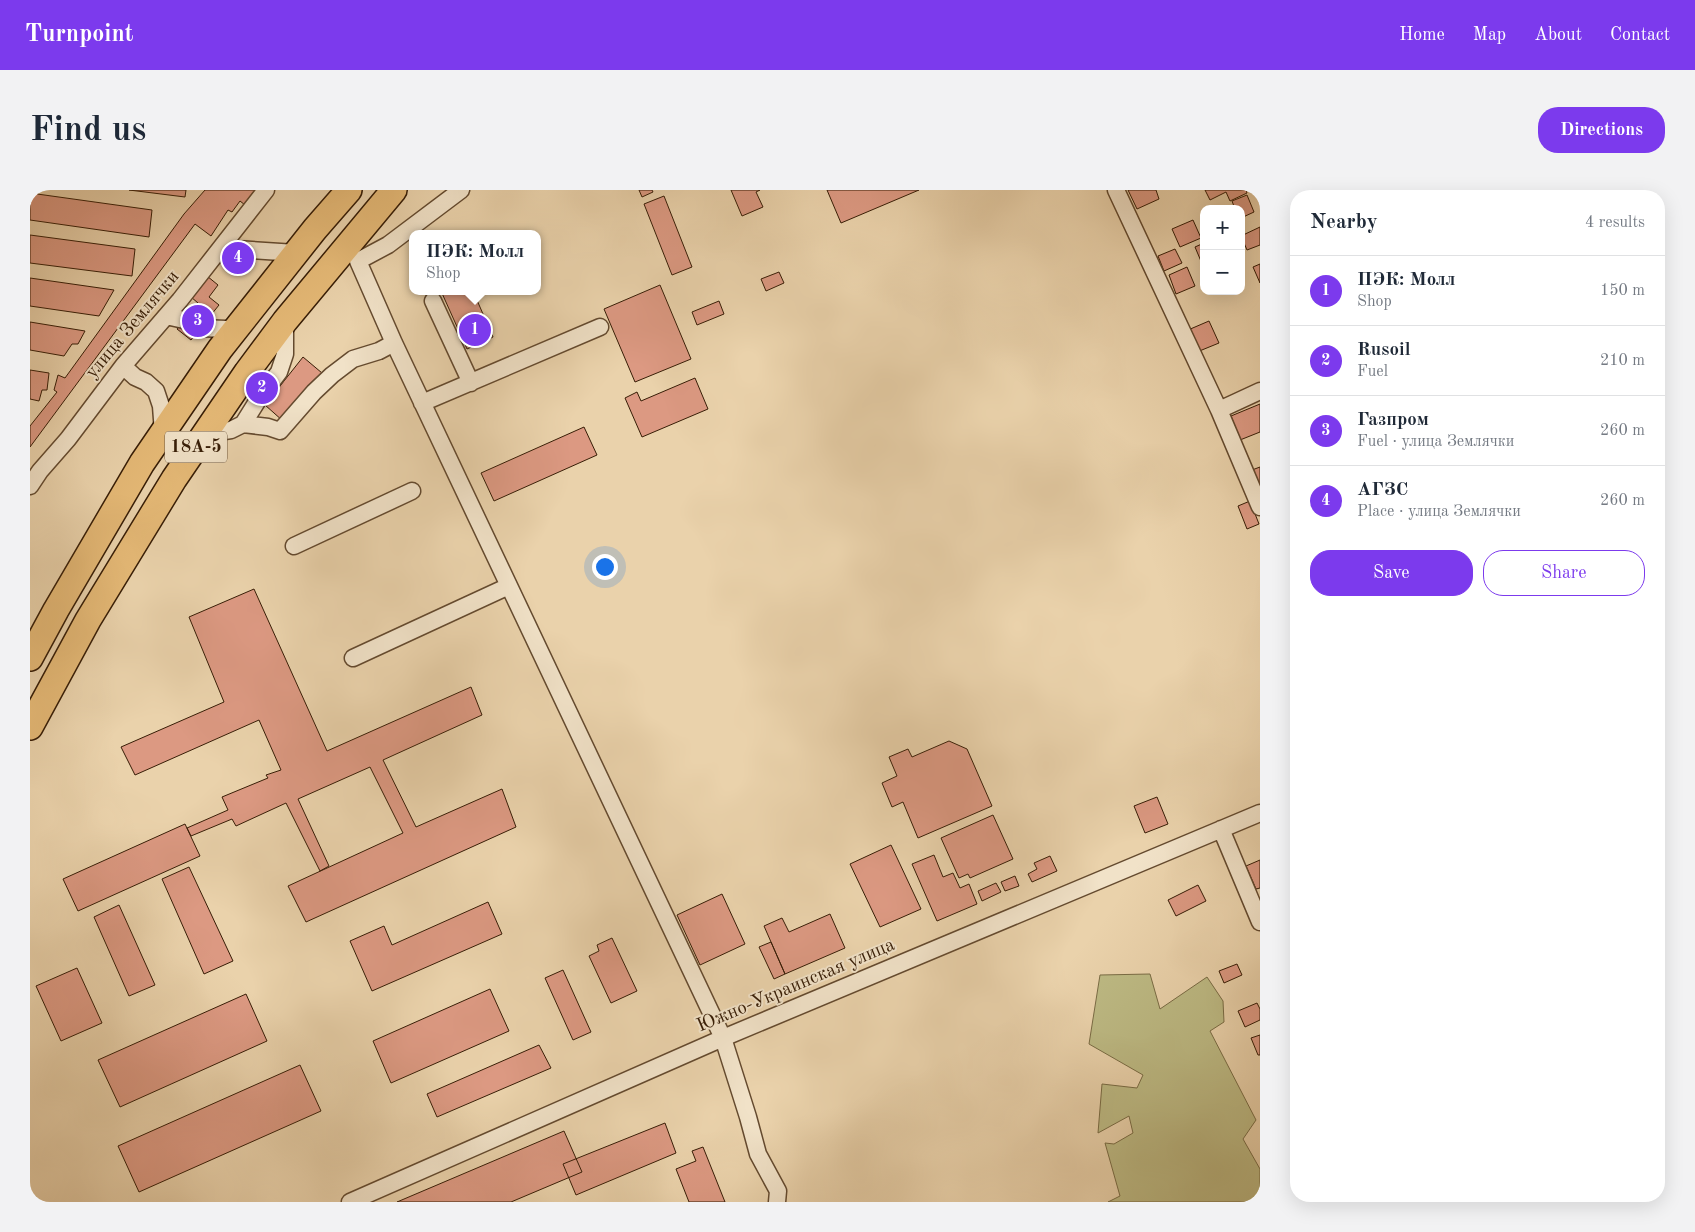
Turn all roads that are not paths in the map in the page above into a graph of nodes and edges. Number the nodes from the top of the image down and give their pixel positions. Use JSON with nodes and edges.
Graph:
{"nodes":[{"id":1,"x":266,"y":190,"type":"edge"},
{"id":2,"x":349,"y":190,"type":"edge"},
{"id":3,"x":394,"y":190,"type":"edge"},
{"id":4,"x":461,"y":190,"type":"edge"},
{"id":5,"x":1116,"y":190,"type":"edge"},
{"id":6,"x":221,"y":248,"type":"junction"},
{"id":7,"x":296,"y":253,"type":"junction"},
{"id":8,"x":358,"y":261,"type":"junction"},
{"id":9,"x":317,"y":282,"type":"junction"},
{"id":10,"x":433,"y":301,"type":"dead end"},
{"id":11,"x":166,"y":316,"type":"junction"},
{"id":12,"x":285,"y":321,"type":"junction"},
{"id":13,"x":237,"y":327,"type":"junction"},
{"id":14,"x":600,"y":327,"type":"dead end"},
{"id":15,"x":394,"y":343,"type":"junction"},
{"id":16,"x":123,"y":366,"type":"junction"},
{"id":17,"x":470,"y":382,"type":"junction"},
{"id":18,"x":1260,"y":391,"type":"edge"},
{"id":19,"x":422,"y":403,"type":"junction"},
{"id":20,"x":1219,"y":410,"type":"junction"},
{"id":21,"x":243,"y":424,"type":"junction"},
{"id":22,"x":163,"y":433,"type":"junction"},
{"id":23,"x":204,"y":434,"type":"junction"},
{"id":24,"x":30,"y":486,"type":"edge"},
{"id":25,"x":412,"y":492,"type":"dead end"},
{"id":26,"x":1260,"y":507,"type":"edge"},
{"id":27,"x":294,"y":546,"type":"dead end"},
{"id":28,"x":509,"y":586,"type":"junction"},
{"id":29,"x":30,"y":658,"type":"edge"},
{"id":30,"x":353,"y":658,"type":"dead end"},
{"id":31,"x":30,"y":727,"type":"edge"},
{"id":32,"x":1260,"y":813,"type":"edge"},
{"id":33,"x":1221,"y":829,"type":"junction"},
{"id":34,"x":1260,"y":922,"type":"edge"},
{"id":35,"x":723,"y":1038,"type":"junction"},
{"id":36,"x":350,"y":1202,"type":"edge"},
{"id":37,"x":776,"y":1202,"type":"edge"}],
"edges":[{"from":1,"to":6,"type":"street","name":"улица Землячки"},
{"from":2,"to":7,"type":"highway","number":"18А-5"},
{"from":3,"to":9,"type":"highway","number":"18А-5"},
{"from":4,"to":8,"type":"street"},
{"from":5,"to":20,"type":"street"},
{"from":6,"to":7,"type":"street"},
{"from":6,"to":11,"type":"street","name":"улица Землячки"},
{"from":7,"to":13,"type":"highway","number":"18А-5"},
{"from":8,"to":9,"type":"highway"},
{"from":8,"to":15,"type":"street"},
{"from":9,"to":12,"type":"highway","number":"18А-5"},
{"from":10,"to":17,"type":"street"},
{"from":11,"to":13,"type":"street"},
{"from":11,"to":16,"type":"street","name":"улица Землячки"},
{"from":12,"to":21,"type":"street"},
{"from":12,"to":23,"type":"highway","number":"18А-5"},
{"from":13,"to":22,"type":"highway","number":"18А-5"},
{"from":14,"to":17,"type":"street"},
{"from":15,"to":19,"type":"street"},
{"from":15,"to":21,"type":"street"},
{"from":16,"to":22,"type":"street"},
{"from":16,"to":24,"type":"street","name":"улица Землячки"},
{"from":17,"to":19,"type":"street"},
{"from":18,"to":20,"type":"street"},
{"from":19,"to":28,"type":"street"},
{"from":20,"to":26,"type":"street"},
{"from":21,"to":23,"type":"street"},
{"from":22,"to":29,"type":"highway","number":"18А-5"},
{"from":23,"to":31,"type":"highway","number":"18А-5"},
{"from":25,"to":27,"type":"street"},
{"from":28,"to":30,"type":"street"},
{"from":28,"to":35,"type":"street"},
{"from":32,"to":33,"type":"street","name":"Южно-Украинская улица"},
{"from":33,"to":34,"type":"street"},
{"from":33,"to":35,"type":"street","name":"Южно-Украинская улица"},
{"from":35,"to":36,"type":"street","name":"Южно-Украинская улица"},
{"from":35,"to":37,"type":"street"}]}
